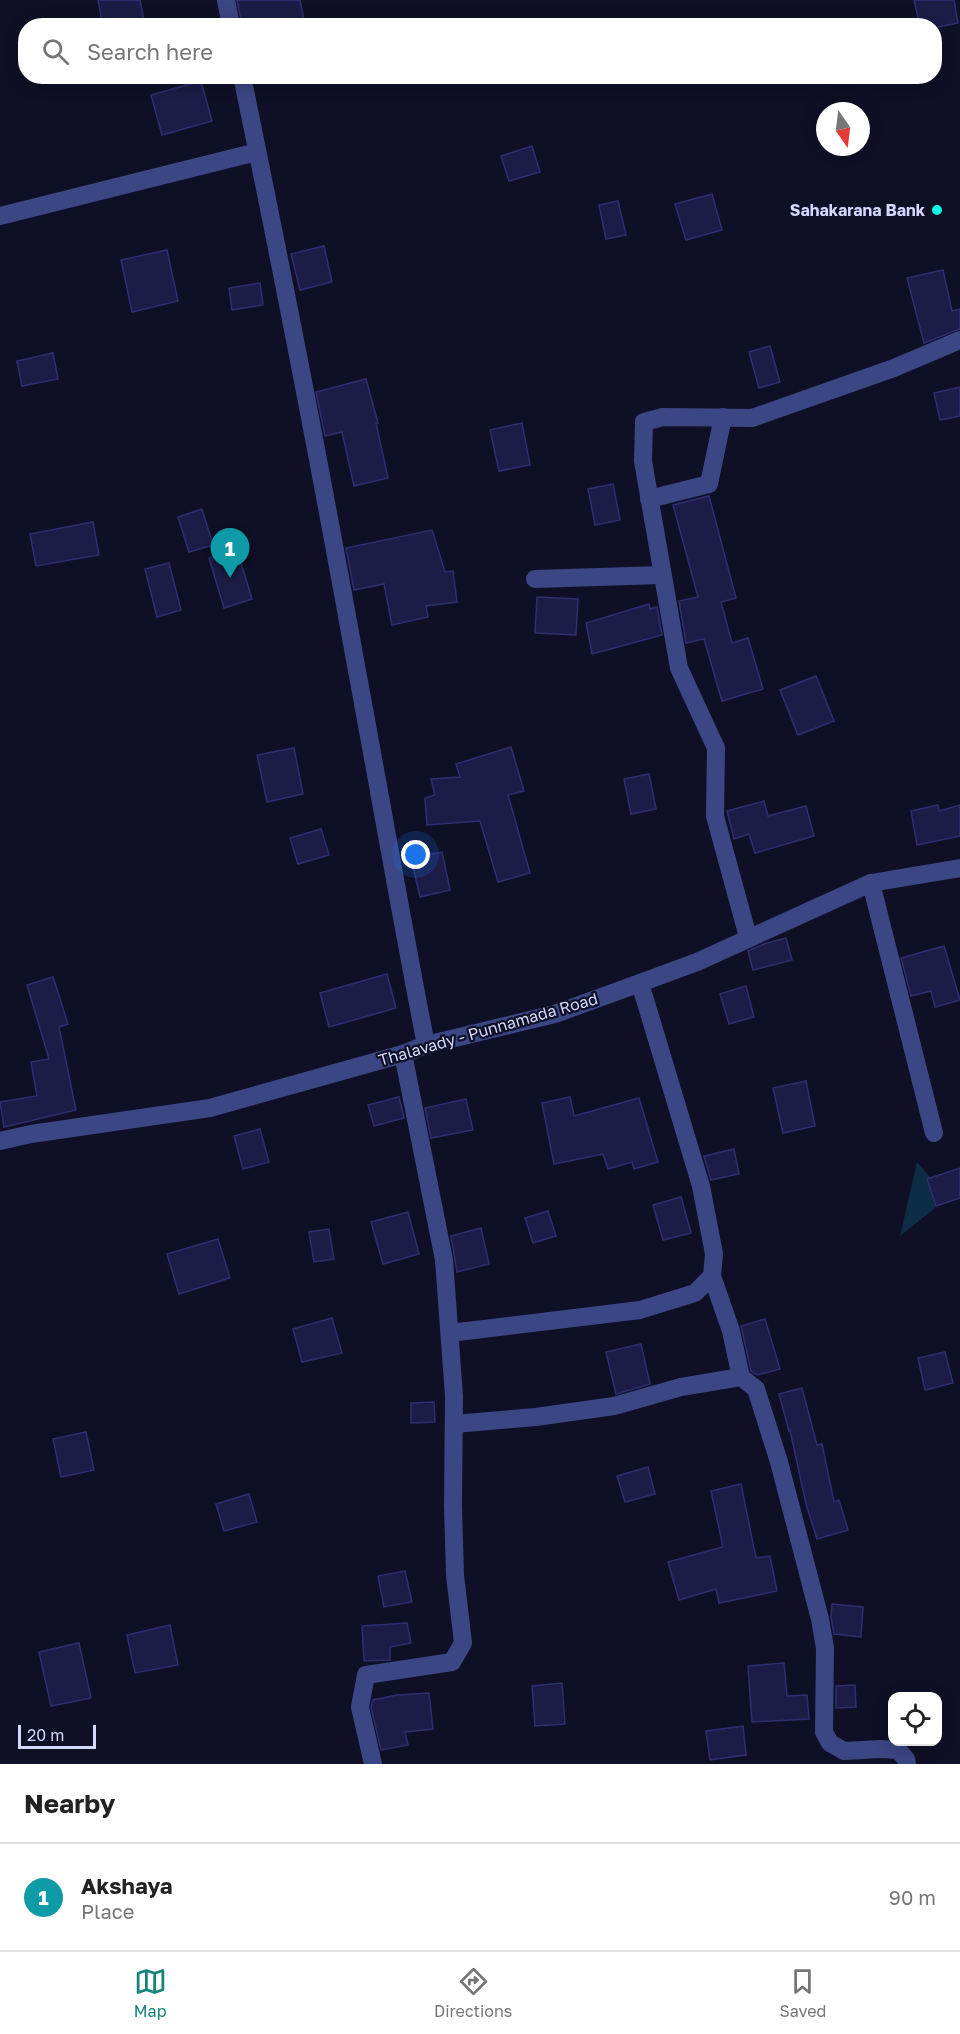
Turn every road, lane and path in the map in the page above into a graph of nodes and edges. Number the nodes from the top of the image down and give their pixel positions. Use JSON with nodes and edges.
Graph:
{"nodes":[{"id":1,"x":226,"y":0,"type":"edge"},
{"id":2,"x":229,"y":18,"type":"edge"},
{"id":3,"x":244,"y":84,"type":"edge"},
{"id":4,"x":258,"y":152,"type":"junction"},
{"id":5,"x":0,"y":216,"type":"edge"},
{"id":6,"x":960,"y":340,"type":"edge"},
{"id":7,"x":723,"y":417,"type":"junction"},
{"id":8,"x":649,"y":499,"type":"junction"},
{"id":9,"x":661,"y":575,"type":"junction"},
{"id":10,"x":535,"y":579,"type":"dead end"},
{"id":11,"x":960,"y":868,"type":"edge"},
{"id":12,"x":871,"y":883,"type":"junction"},
{"id":13,"x":748,"y":937,"type":"junction"},
{"id":14,"x":640,"y":983,"type":"junction"},
{"id":15,"x":426,"y":1045,"type":"junction"},
{"id":16,"x":403,"y":1054,"type":"junction"},
{"id":17,"x":934,"y":1133,"type":"dead end"},
{"id":18,"x":0,"y":1141,"type":"edge"},
{"id":19,"x":712,"y":1276,"type":"junction"},
{"id":20,"x":450,"y":1333,"type":"junction"},
{"id":21,"x":741,"y":1377,"type":"junction"},
{"id":22,"x":454,"y":1424,"type":"junction"},
{"id":23,"x":373,"y":1764,"type":"edge"},
{"id":24,"x":907,"y":1764,"type":"edge"}],
"edges":[{"from":1,"to":2,"type":"street"},
{"from":3,"to":4,"type":"street"},
{"from":4,"to":5,"type":"street"},
{"from":4,"to":15,"type":"street"},
{"from":6,"to":7,"type":"street"},
{"from":7,"to":8,"type":"street"},
{"from":7,"to":8,"type":"street"},
{"from":8,"to":9,"type":"street"},
{"from":9,"to":10,"type":"street"},
{"from":9,"to":13,"type":"street"},
{"from":11,"to":12,"type":"street","name":"Thalavady - Punnamada Road"},
{"from":12,"to":13,"type":"street","name":"Thalavady - Punnamada Road"},
{"from":12,"to":17,"type":"street"},
{"from":13,"to":14,"type":"street","name":"Thalavady - Punnamada Road"},
{"from":14,"to":15,"type":"street","name":"Thalavady - Punnamada Road"},
{"from":14,"to":19,"type":"street"},
{"from":15,"to":16,"type":"street","name":"Thalavady - Punnamada Road"},
{"from":16,"to":18,"type":"street","name":"Thalavady - Punnamada Road"},
{"from":16,"to":20,"type":"street"},
{"from":19,"to":20,"type":"street"},
{"from":19,"to":21,"type":"street"},
{"from":20,"to":22,"type":"street"},
{"from":21,"to":22,"type":"street"},
{"from":21,"to":24,"type":"street"},
{"from":22,"to":23,"type":"street"}]}
